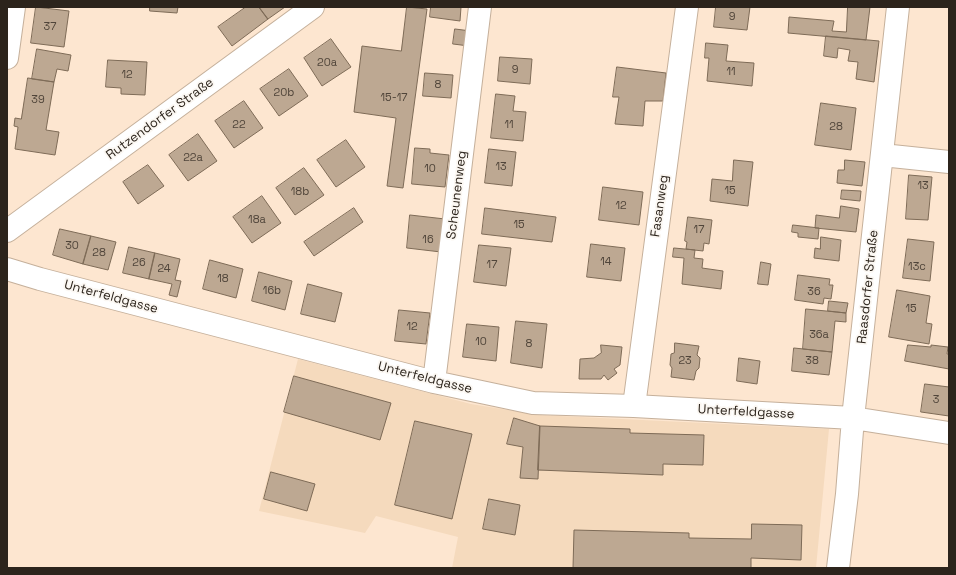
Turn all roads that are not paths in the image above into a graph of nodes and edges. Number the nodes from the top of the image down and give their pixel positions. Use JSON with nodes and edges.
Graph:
{"nodes":[{"id":1,"x":14,"y":7,"type":"edge"},
{"id":2,"x":313,"y":7,"type":"edge"},
{"id":3,"x":480,"y":7,"type":"edge"},
{"id":4,"x":687,"y":7,"type":"edge"},
{"id":5,"x":898,"y":7,"type":"edge"},
{"id":6,"x":7,"y":58,"type":"edge"},
{"id":7,"x":882,"y":155,"type":"junction"},
{"id":8,"x":949,"y":162,"type":"edge"},
{"id":9,"x":7,"y":231,"type":"edge"},
{"id":10,"x":7,"y":268,"type":"edge"},
{"id":11,"x":434,"y":382,"type":"junction"},
{"id":12,"x":634,"y":406,"type":"junction"},
{"id":13,"x":853,"y":418,"type":"junction"},
{"id":14,"x":949,"y":433,"type":"edge"},
{"id":15,"x":838,"y":568,"type":"edge"}],
"edges":[{"from":1,"to":6,"type":"street"},
{"from":2,"to":9,"type":"street","name":"Rutzendorfer Straße"},
{"from":3,"to":11,"type":"street","name":"Scheunenweg"},
{"from":4,"to":12,"type":"street","name":"Fasanweg"},
{"from":5,"to":7,"type":"street","name":"Raasdorfer Straße"},
{"from":7,"to":8,"type":"street"},
{"from":7,"to":13,"type":"street","name":"Raasdorfer Straße"},
{"from":10,"to":11,"type":"street","name":"Unterfeldgasse"},
{"from":11,"to":12,"type":"street","name":"Unterfeldgasse"},
{"from":12,"to":13,"type":"street","name":"Unterfeldgasse"},
{"from":13,"to":14,"type":"street","name":"Unterfeldgasse"},
{"from":13,"to":15,"type":"street","name":"Raasdorfer Straße"}]}
